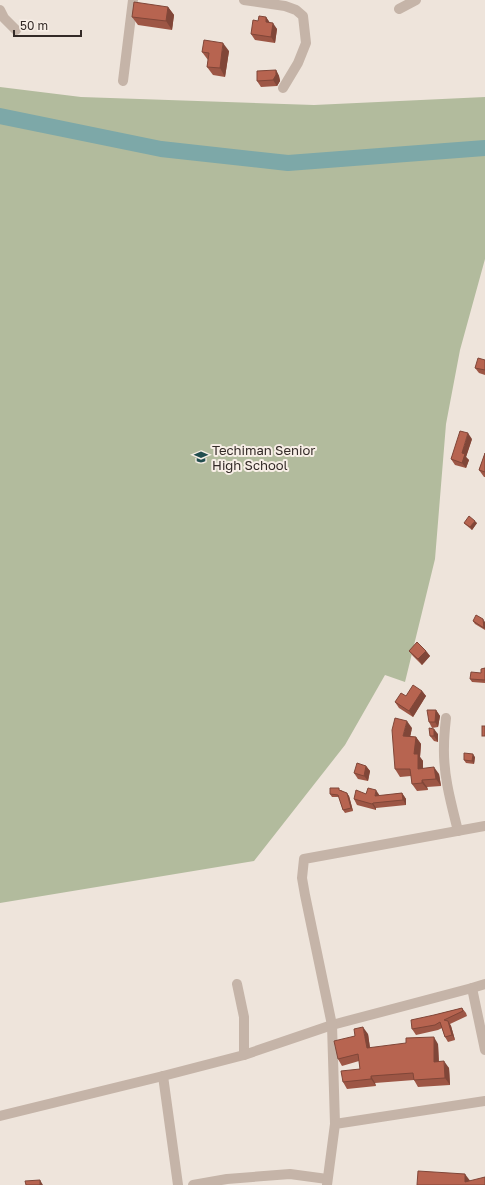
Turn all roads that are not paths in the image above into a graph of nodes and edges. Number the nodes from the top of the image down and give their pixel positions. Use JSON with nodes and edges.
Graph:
{"nodes":[{"id":1,"x":133,"y":0,"type":"edge"},
{"id":2,"x":244,"y":0,"type":"edge"},
{"id":3,"x":416,"y":0,"type":"edge"},
{"id":4,"x":399,"y":9,"type":"dead end"},
{"id":5,"x":0,"y":10,"type":"edge"},
{"id":6,"x":16,"y":30,"type":"dead end"},
{"id":7,"x":123,"y":80,"type":"dead end"},
{"id":8,"x":283,"y":88,"type":"dead end"},
{"id":9,"x":446,"y":718,"type":"dead end"},
{"id":10,"x":485,"y":826,"type":"edge"},
{"id":11,"x":458,"y":831,"type":"junction"},
{"id":12,"x":237,"y":984,"type":"dead end"},
{"id":13,"x":485,"y":984,"type":"edge"},
{"id":14,"x":472,"y":988,"type":"junction"},
{"id":15,"x":332,"y":1025,"type":"junction"},
{"id":16,"x":485,"y":1050,"type":"edge"},
{"id":17,"x":244,"y":1054,"type":"junction"},
{"id":18,"x":163,"y":1076,"type":"junction"},
{"id":19,"x":485,"y":1101,"type":"edge"},
{"id":20,"x":0,"y":1116,"type":"edge"},
{"id":21,"x":335,"y":1124,"type":"junction"},
{"id":22,"x":327,"y":1182,"type":"edge"},
{"id":23,"x":178,"y":1185,"type":"edge"},
{"id":24,"x":192,"y":1185,"type":"edge"}],
"edges":[{"from":1,"to":7,"type":"street"},
{"from":2,"to":8,"type":"street"},
{"from":3,"to":4,"type":"street"},
{"from":5,"to":6,"type":"street"},
{"from":9,"to":11,"type":"street"},
{"from":10,"to":11,"type":"street"},
{"from":11,"to":15,"type":"street"},
{"from":12,"to":17,"type":"street"},
{"from":13,"to":14,"type":"street"},
{"from":14,"to":15,"type":"street"},
{"from":14,"to":16,"type":"street"},
{"from":15,"to":17,"type":"street"},
{"from":15,"to":21,"type":"street"},
{"from":17,"to":18,"type":"street"},
{"from":18,"to":20,"type":"street"},
{"from":18,"to":23,"type":"street"},
{"from":19,"to":21,"type":"street"},
{"from":21,"to":22,"type":"street"},
{"from":22,"to":24,"type":"street"}]}
